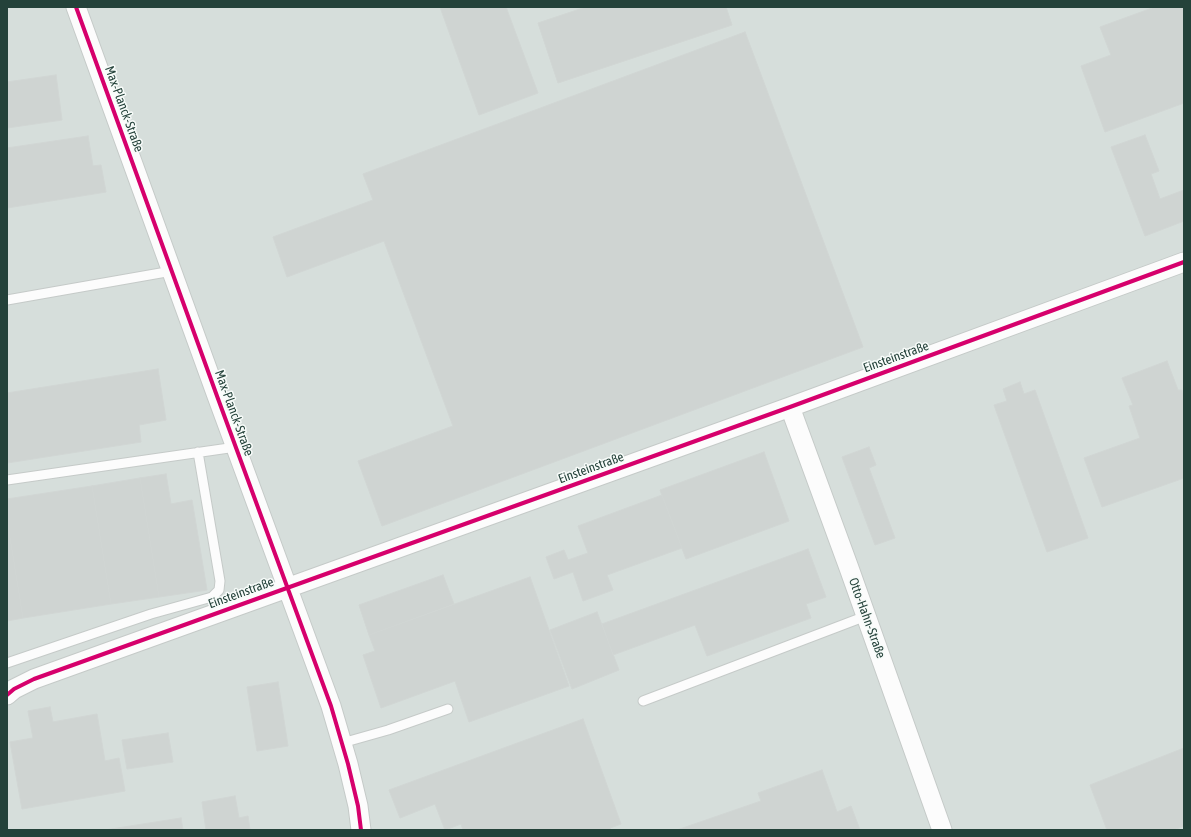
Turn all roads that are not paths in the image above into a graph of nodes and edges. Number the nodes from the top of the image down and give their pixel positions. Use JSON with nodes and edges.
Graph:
{"nodes":[{"id":1,"x":76,"y":7,"type":"edge"},
{"id":2,"x":1184,"y":262,"type":"edge"},
{"id":3,"x":172,"y":272,"type":"junction"},
{"id":4,"x":7,"y":300,"type":"edge"},
{"id":5,"x":790,"y":407,"type":"junction"},
{"id":6,"x":236,"y":447,"type":"junction"},
{"id":7,"x":198,"y":452,"type":"junction"},
{"id":8,"x":7,"y":480,"type":"edge"},
{"id":9,"x":287,"y":587,"type":"junction"},
{"id":10,"x":866,"y":616,"type":"junction"},
{"id":11,"x":7,"y":663,"type":"edge"},
{"id":12,"x":10,"y":688,"type":"edge"},
{"id":13,"x":643,"y":701,"type":"dead end"},
{"id":14,"x":448,"y":709,"type":"dead end"},
{"id":15,"x":342,"y":743,"type":"junction"},
{"id":16,"x":361,"y":830,"type":"edge"},
{"id":17,"x":942,"y":830,"type":"edge"}],
"edges":[{"from":1,"to":3,"type":"street","name":"Max-Planck-Straße"},
{"from":2,"to":5,"type":"street","name":"Einsteinstraße"},
{"from":3,"to":4,"type":"lane"},
{"from":3,"to":6,"type":"street","name":"Max-Planck-Straße"},
{"from":5,"to":9,"type":"street","name":"Einsteinstraße"},
{"from":5,"to":10,"type":"street","name":"Otto-Hahn-Straße"},
{"from":6,"to":7,"type":"lane"},
{"from":6,"to":9,"type":"street","name":"Max-Planck-Straße"},
{"from":7,"to":8,"type":"lane"},
{"from":7,"to":11,"type":"lane"},
{"from":9,"to":12,"type":"street","name":"Einsteinstraße"},
{"from":9,"to":15,"type":"street","name":"Max-Planck-Straße"},
{"from":10,"to":13,"type":"lane"},
{"from":10,"to":17,"type":"street","name":"Otto-Hahn-Straße"},
{"from":14,"to":15,"type":"lane"},
{"from":15,"to":16,"type":"street","name":"Max-Planck-Straße"}]}
